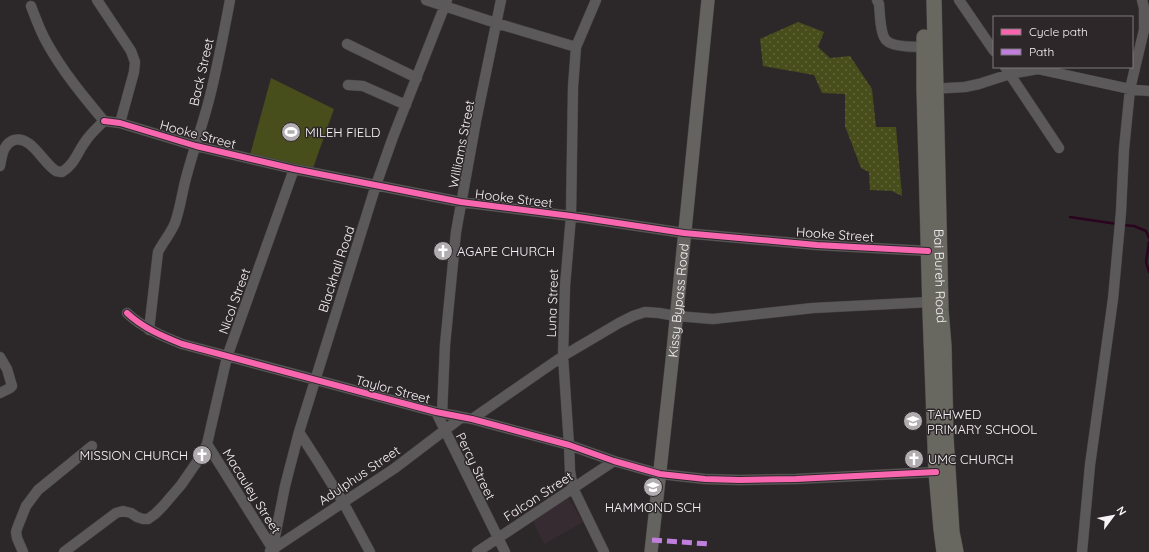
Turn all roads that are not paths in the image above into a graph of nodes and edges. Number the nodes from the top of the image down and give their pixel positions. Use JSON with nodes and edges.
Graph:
{"nodes":[{"id":1,"x":97,"y":0,"type":"edge"},
{"id":2,"x":230,"y":0,"type":"edge"},
{"id":3,"x":426,"y":0,"type":"edge"},
{"id":4,"x":501,"y":0,"type":"edge"},
{"id":5,"x":596,"y":0,"type":"edge"},
{"id":6,"x":708,"y":0,"type":"edge"},
{"id":7,"x":877,"y":0,"type":"edge"},
{"id":8,"x":924,"y":0,"type":"edge"},
{"id":9,"x":934,"y":0,"type":"edge"},
{"id":10,"x":959,"y":0,"type":"edge"},
{"id":11,"x":1142,"y":0,"type":"edge"},
{"id":12,"x":446,"y":3,"type":"edge"},
{"id":13,"x":31,"y":6,"type":"dead end"},
{"id":14,"x":496,"y":23,"type":"junction"},
{"id":15,"x":348,"y":44,"type":"dead end"},
{"id":16,"x":576,"y":47,"type":"junction"},
{"id":17,"x":924,"y":47,"type":"junction"},
{"id":18,"x":993,"y":50,"type":"edge"},
{"id":19,"x":1008,"y":70,"type":"edge"},
{"id":20,"x":417,"y":78,"type":"junction"},
{"id":21,"x":348,"y":85,"type":"dead end"},
{"id":22,"x":930,"y":89,"type":"junction"},
{"id":23,"x":1130,"y":89,"type":"junction"},
{"id":24,"x":1149,"y":91,"type":"edge"},
{"id":25,"x":406,"y":105,"type":"junction"},
{"id":26,"x":104,"y":121,"type":"junction"},
{"id":27,"x":120,"y":124,"type":"junction"},
{"id":28,"x":196,"y":146,"type":"junction"},
{"id":29,"x":1059,"y":148,"type":"dead end"},
{"id":30,"x":0,"y":166,"type":"edge"},
{"id":31,"x":294,"y":169,"type":"junction"},
{"id":32,"x":376,"y":185,"type":"junction"},
{"id":33,"x":461,"y":202,"type":"junction"},
{"id":34,"x":571,"y":216,"type":"junction"},
{"id":35,"x":684,"y":233,"type":"junction"},
{"id":36,"x":928,"y":251,"type":"junction"},
{"id":37,"x":930,"y":302,"type":"junction"},
{"id":38,"x":127,"y":313,"type":"dead end"},
{"id":39,"x":676,"y":316,"type":"junction"},
{"id":40,"x":149,"y":330,"type":"junction"},
{"id":41,"x":563,"y":356,"type":"junction"},
{"id":42,"x":0,"y":357,"type":"edge"},
{"id":43,"x":227,"y":357,"type":"junction"},
{"id":44,"x":314,"y":380,"type":"junction"},
{"id":45,"x":0,"y":393,"type":"edge"},
{"id":46,"x":439,"y":413,"type":"junction"},
{"id":47,"x":467,"y":418,"type":"junction"},
{"id":48,"x":444,"y":430,"type":"junction"},
{"id":49,"x":298,"y":432,"type":"junction"},
{"id":50,"x":207,"y":444,"type":"junction"},
{"id":51,"x":569,"y":445,"type":"junction"},
{"id":52,"x":92,"y":446,"type":"dead end"},
{"id":53,"x":614,"y":461,"type":"junction"},
{"id":54,"x":936,"y":472,"type":"junction"},
{"id":55,"x":660,"y":474,"type":"junction"},
{"id":56,"x":573,"y":488,"type":"junction"},
{"id":57,"x":343,"y":502,"type":"junction"},
{"id":58,"x":497,"y":538,"type":"junction"},
{"id":59,"x":272,"y":551,"type":"edge"},
{"id":60,"x":23,"y":552,"type":"edge"},
{"id":61,"x":64,"y":552,"type":"edge"},
{"id":62,"x":370,"y":552,"type":"edge"},
{"id":63,"x":477,"y":552,"type":"edge"},
{"id":64,"x":505,"y":552,"type":"edge"},
{"id":65,"x":604,"y":552,"type":"edge"},
{"id":66,"x":651,"y":552,"type":"edge"},
{"id":67,"x":944,"y":552,"type":"edge"},
{"id":68,"x":956,"y":552,"type":"edge"},
{"id":69,"x":1082,"y":552,"type":"edge"}],
"edges":[{"from":1,"to":27,"type":"street"},
{"from":2,"to":28,"type":"street","name":"Back Street"},
{"from":3,"to":12,"type":"street"},
{"from":4,"to":14,"type":"street","name":"Williams Street"},
{"from":5,"to":16,"type":"street","name":"Luna Street"},
{"from":6,"to":35,"type":"main road","name":"Kissy Bypass Road"},
{"from":7,"to":17,"type":"street"},
{"from":8,"to":17,"type":"highway"},
{"from":9,"to":22,"type":"highway","name":"Bai Bureh Road"},
{"from":10,"to":18,"type":"street"},
{"from":11,"to":23,"type":"street"},
{"from":12,"to":14,"type":"street"},
{"from":12,"to":20,"type":"street","name":"Blackhall Road"},
{"from":13,"to":26,"type":"street"},
{"from":14,"to":16,"type":"street"},
{"from":14,"to":33,"type":"street","name":"Williams Street"},
{"from":15,"to":20,"type":"street"},
{"from":16,"to":34,"type":"street","name":"Luna Street"},
{"from":17,"to":22,"type":"highway"},
{"from":19,"to":22,"type":"street"},
{"from":19,"to":23,"type":"street"},
{"from":19,"to":29,"type":"street"},
{"from":20,"to":25,"type":"street","name":"Blackhall Road"},
{"from":21,"to":25,"type":"street"},
{"from":22,"to":36,"type":"highway"},
{"from":22,"to":68,"type":"highway","name":"Bai Bureh Road"},
{"from":23,"to":24,"type":"street"},
{"from":23,"to":69,"type":"street"},
{"from":25,"to":32,"type":"street","name":"Blackhall Road"},
{"from":26,"to":27,"type":"street","name":"Hooke Street"},
{"from":26,"to":30,"type":"street"},
{"from":27,"to":28,"type":"street","name":"Hooke Street"},
{"from":28,"to":31,"type":"street","name":"Hooke Street"},
{"from":28,"to":40,"type":"street","name":"Back Street"},
{"from":31,"to":32,"type":"street","name":"Hooke Street"},
{"from":31,"to":43,"type":"street","name":"Nicol Street"},
{"from":32,"to":33,"type":"street","name":"Hooke Street"},
{"from":32,"to":44,"type":"street","name":"Blackhall Road"},
{"from":33,"to":34,"type":"street","name":"Hooke Street"},
{"from":33,"to":46,"type":"street","name":"Williams Street"},
{"from":34,"to":35,"type":"street","name":"Hooke Street"},
{"from":34,"to":41,"type":"street","name":"Luna Street"},
{"from":35,"to":36,"type":"street","name":"Hooke Street"},
{"from":35,"to":39,"type":"main road","name":"Kissy Bypass Road"},
{"from":36,"to":37,"type":"highway"},
{"from":37,"to":39,"type":"street","name":"Adulphus Street"},
{"from":37,"to":54,"type":"highway"},
{"from":38,"to":40,"type":"street","name":"Taylor Street"},
{"from":39,"to":41,"type":"street","name":"Adulphus Street"},
{"from":39,"to":55,"type":"main road","name":"Kissy Bypass Road"},
{"from":40,"to":43,"type":"street","name":"Taylor Street"},
{"from":41,"to":47,"type":"street","name":"Adulphus Street"},
{"from":41,"to":51,"type":"street","name":"Luna Street"},
{"from":42,"to":45,"type":"street"},
{"from":43,"to":44,"type":"street","name":"Taylor Street"},
{"from":43,"to":50,"type":"street","name":"Nicol Street"},
{"from":44,"to":46,"type":"street","name":"Taylor Street"},
{"from":44,"to":49,"type":"street","name":"Blackhall Road"},
{"from":46,"to":47,"type":"street","name":"Taylor Street"},
{"from":46,"to":48,"type":"street","name":"Percy Street"},
{"from":47,"to":48,"type":"street","name":"Adulphus Street"},
{"from":47,"to":51,"type":"street","name":"Taylor Street"},
{"from":48,"to":57,"type":"street","name":"Adulphus Street"},
{"from":48,"to":58,"type":"street","name":"Percy Street"},
{"from":49,"to":57,"type":"street"},
{"from":49,"to":59,"type":"street","name":"Blackhall Road"},
{"from":50,"to":59,"type":"street","name":"Macauley Street"},
{"from":50,"to":61,"type":"street","name":"Nicol Street"},
{"from":51,"to":53,"type":"street","name":"Taylor Street"},
{"from":51,"to":56,"type":"street","name":"Luna Street"},
{"from":52,"to":60,"type":"street"},
{"from":53,"to":55,"type":"street","name":"Taylor Street"},
{"from":53,"to":56,"type":"street","name":"Falcon Street"},
{"from":54,"to":55,"type":"street","name":"Taylor Street"},
{"from":54,"to":67,"type":"highway"},
{"from":55,"to":66,"type":"main road","name":"Kissy Bypass Road"},
{"from":56,"to":58,"type":"street","name":"Falcon Street"},
{"from":56,"to":65,"type":"street","name":"Luna Street"},
{"from":57,"to":59,"type":"street","name":"Adulphus Street"},
{"from":57,"to":62,"type":"street"},
{"from":58,"to":63,"type":"street","name":"Falcon Street"},
{"from":58,"to":64,"type":"street","name":"Percy Street"}]}
